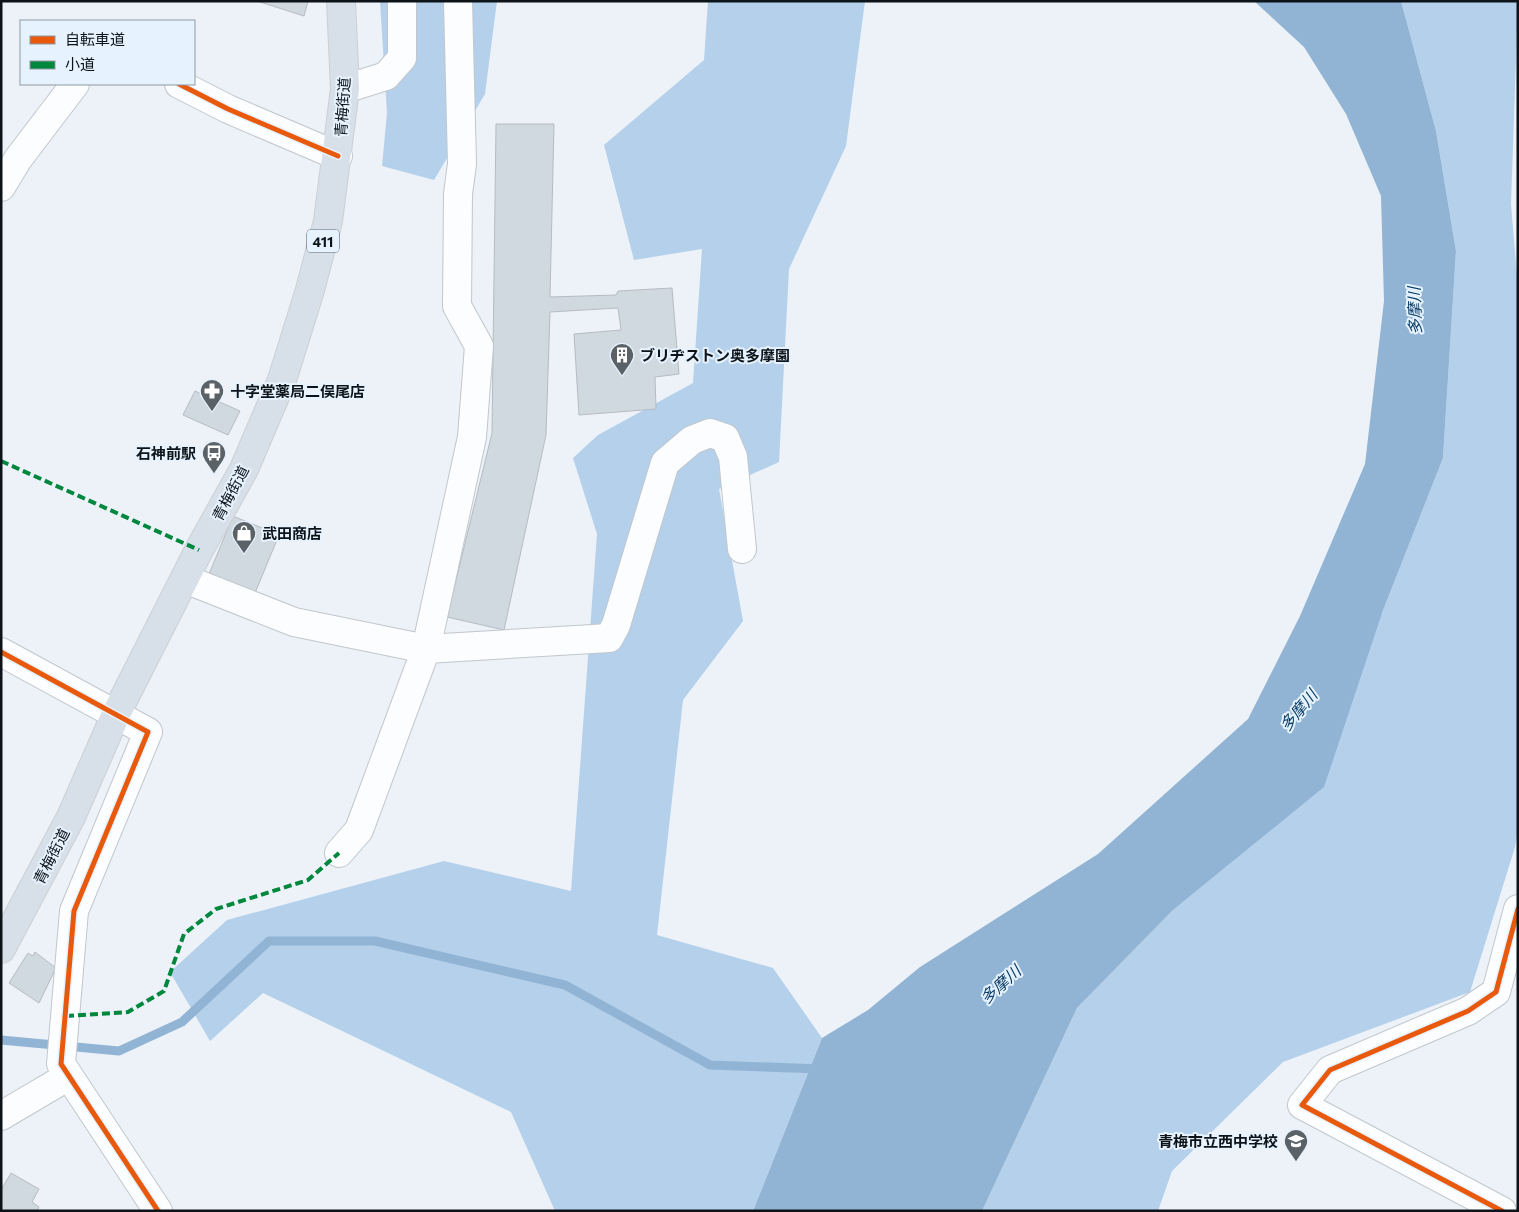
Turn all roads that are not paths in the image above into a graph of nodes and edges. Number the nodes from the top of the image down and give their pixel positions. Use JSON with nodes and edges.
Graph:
{"nodes":[{"id":1,"x":341,"y":1,"type":"edge"},
{"id":2,"x":402,"y":1,"type":"edge"},
{"id":3,"x":458,"y":1,"type":"edge"},
{"id":4,"x":74,"y":85,"type":"edge"},
{"id":5,"x":181,"y":85,"type":"edge"},
{"id":6,"x":345,"y":89,"type":"junction"},
{"id":7,"x":338,"y":156,"type":"junction"},
{"id":8,"x":1,"y":187,"type":"edge"},
{"id":9,"x":742,"y":549,"type":"dead end"},
{"id":10,"x":185,"y":579,"type":"junction"},
{"id":11,"x":426,"y":649,"type":"junction"},
{"id":12,"x":1,"y":652,"type":"edge"},
{"id":13,"x":116,"y":714,"type":"junction"},
{"id":14,"x":339,"y":853,"type":"dead end"},
{"id":15,"x":1518,"y":909,"type":"edge"},
{"id":16,"x":1515,"y":937,"type":"edge"},
{"id":17,"x":1,"y":949,"type":"edge"},
{"id":18,"x":64,"y":1070,"type":"junction"},
{"id":19,"x":1,"y":1116,"type":"edge"},
{"id":20,"x":158,"y":1211,"type":"edge"},
{"id":21,"x":1502,"y":1211,"type":"edge"}],
"edges":[{"from":1,"to":6,"type":"highway","name":"青梅街道","number":"411"},
{"from":2,"to":6,"type":"street"},
{"from":3,"to":11,"type":"street"},
{"from":4,"to":8,"type":"street"},
{"from":5,"to":7,"type":"street"},
{"from":6,"to":7,"type":"highway","name":"青梅街道","number":"411"},
{"from":7,"to":10,"type":"highway","name":"青梅街道","number":"411"},
{"from":9,"to":11,"type":"street"},
{"from":10,"to":11,"type":"street"},
{"from":10,"to":13,"type":"highway","name":"青梅街道","number":"411"},
{"from":11,"to":14,"type":"street"},
{"from":12,"to":13,"type":"street"},
{"from":13,"to":17,"type":"highway","name":"青梅街道","number":"411"},
{"from":13,"to":18,"type":"street"},
{"from":15,"to":16,"type":"street"},
{"from":16,"to":21,"type":"street"},
{"from":18,"to":19,"type":"street"},
{"from":18,"to":20,"type":"street"}]}
